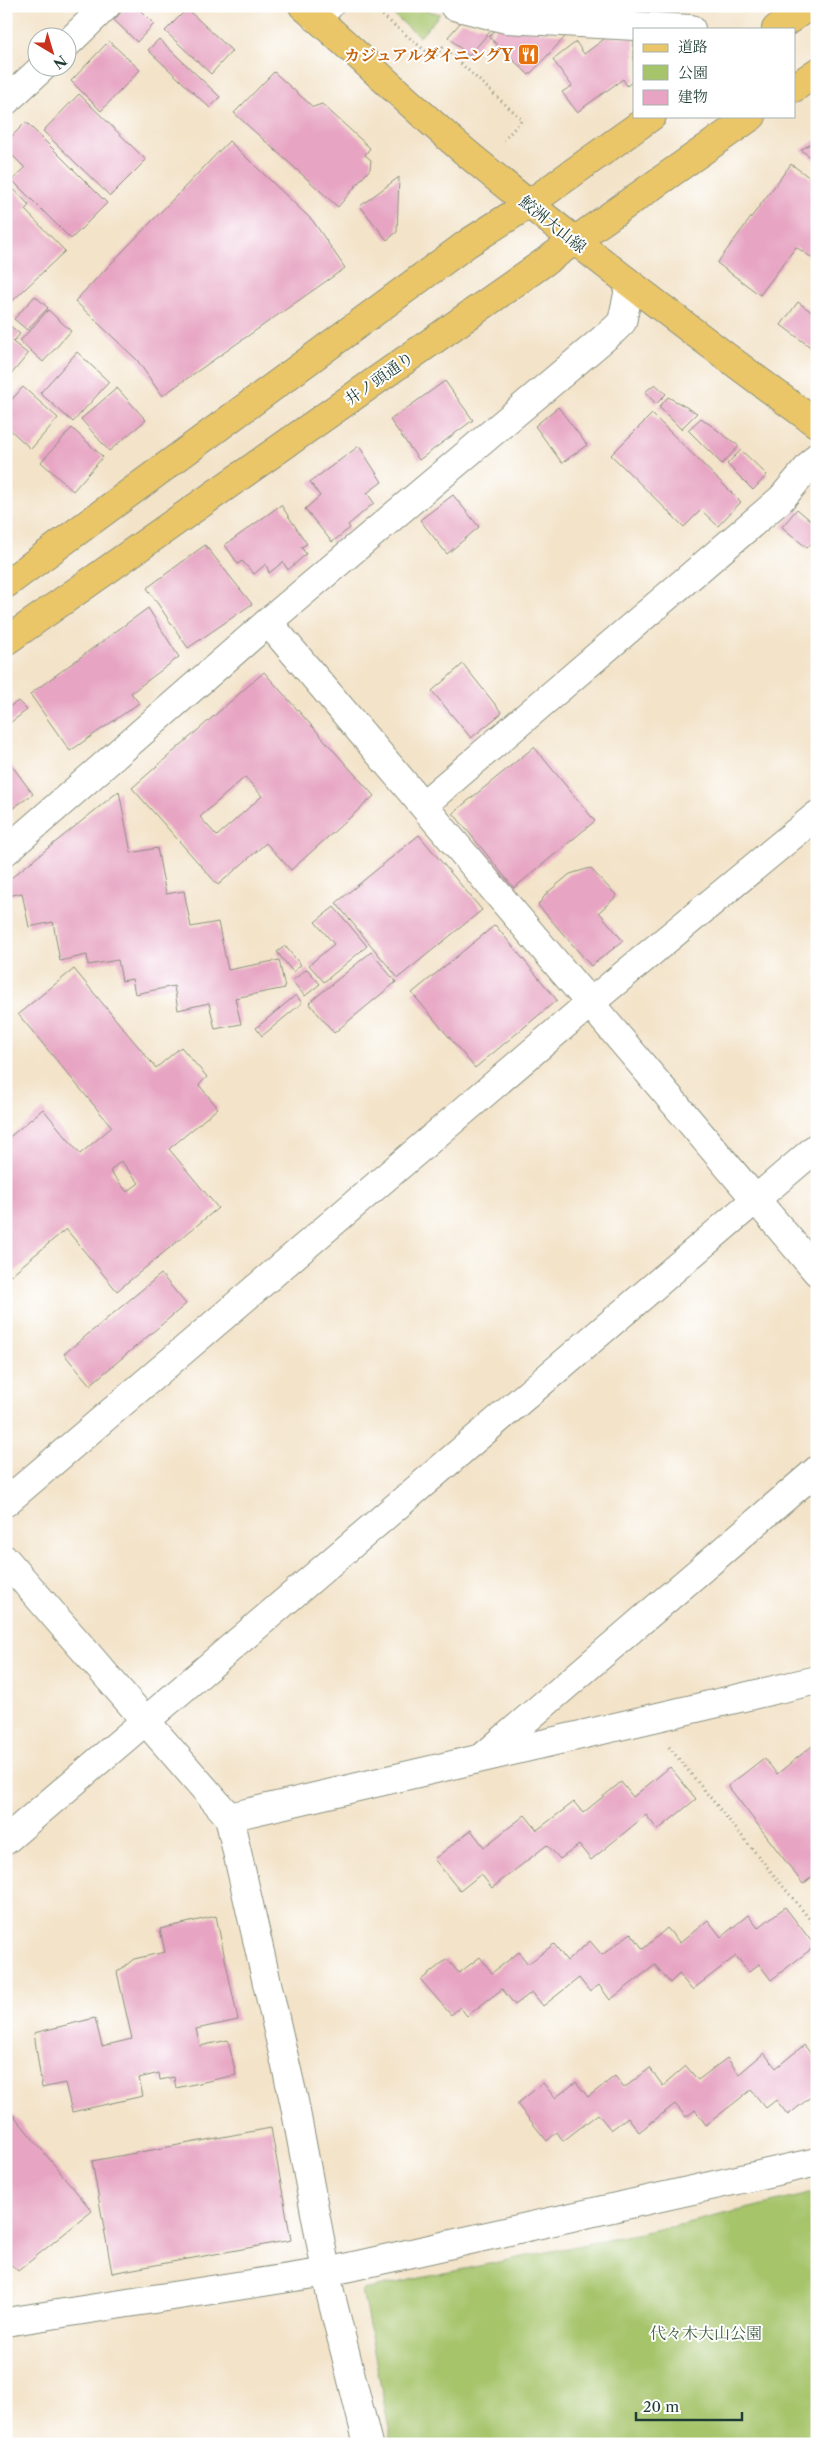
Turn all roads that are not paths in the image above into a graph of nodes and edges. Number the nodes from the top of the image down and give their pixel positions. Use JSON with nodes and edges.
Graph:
{"nodes":[{"id":1,"x":106,"y":6,"type":"edge"},
{"id":2,"x":454,"y":6,"type":"edge"},
{"id":3,"x":808,"y":6,"type":"edge"},
{"id":4,"x":316,"y":10,"type":"edge"},
{"id":5,"x":672,"y":28,"type":"edge"},
{"id":6,"x":777,"y":28,"type":"edge"},
{"id":7,"x":78,"y":33,"type":"edge"},
{"id":8,"x":817,"y":72,"type":"edge"},
{"id":9,"x":31,"y":78,"type":"edge"},
{"id":10,"x":796,"y":87,"type":"edge"},
{"id":11,"x":6,"y":101,"type":"edge"},
{"id":12,"x":649,"y":118,"type":"edge"},
{"id":13,"x":749,"y":118,"type":"edge"},
{"id":14,"x":529,"y":204,"type":"junction"},
{"id":15,"x":574,"y":242,"type":"junction"},
{"id":16,"x":630,"y":285,"type":"junction"},
{"id":17,"x":817,"y":424,"type":"edge"},
{"id":18,"x":817,"y":458,"type":"edge"},
{"id":19,"x":6,"y":584,"type":"edge"},
{"id":20,"x":268,"y":622,"type":"junction"},
{"id":21,"x":6,"y":641,"type":"edge"},
{"id":22,"x":422,"y":805,"type":"junction"},
{"id":23,"x":817,"y":815,"type":"edge"},
{"id":24,"x":6,"y":851,"type":"edge"},
{"id":25,"x":590,"y":1003,"type":"junction"},
{"id":26,"x":817,"y":1147,"type":"edge"},
{"id":27,"x":756,"y":1200,"type":"junction"},
{"id":28,"x":817,"y":1272,"type":"edge"},
{"id":29,"x":817,"y":1470,"type":"edge"},
{"id":30,"x":6,"y":1502,"type":"edge"},
{"id":31,"x":6,"y":1560,"type":"edge"},
{"id":32,"x":817,"y":1680,"type":"edge"},
{"id":33,"x":144,"y":1722,"type":"junction"},
{"id":34,"x":481,"y":1758,"type":"junction"},
{"id":35,"x":229,"y":1817,"type":"junction"},
{"id":36,"x":6,"y":1840,"type":"edge"},
{"id":37,"x":817,"y":2162,"type":"edge"},
{"id":38,"x":326,"y":2272,"type":"junction"},
{"id":39,"x":6,"y":2322,"type":"edge"},
{"id":40,"x":368,"y":2444,"type":"edge"}],
"edges":[{"from":1,"to":7,"type":"street"},
{"from":2,"to":5,"type":"street"},
{"from":3,"to":6,"type":"main road"},
{"from":4,"to":14,"type":"main road","name":"鮫洲大山線"},
{"from":8,"to":10,"type":"main road"},
{"from":9,"to":11,"type":"street"},
{"from":12,"to":14,"type":"main road"},
{"from":13,"to":15,"type":"main road","name":"井ノ頭通り"},
{"from":14,"to":15,"type":"main road","name":"鮫洲大山線"},
{"from":14,"to":19,"type":"main road"},
{"from":15,"to":16,"type":"main road","name":"鮫洲大山線"},
{"from":15,"to":21,"type":"main road","name":"井ノ頭通り"},
{"from":16,"to":17,"type":"main road","name":"鮫洲大山線"},
{"from":16,"to":20,"type":"street"},
{"from":18,"to":22,"type":"street"},
{"from":20,"to":22,"type":"street"},
{"from":20,"to":24,"type":"street"},
{"from":22,"to":25,"type":"street"},
{"from":23,"to":25,"type":"street"},
{"from":25,"to":27,"type":"street"},
{"from":25,"to":30,"type":"street"},
{"from":26,"to":27,"type":"street"},
{"from":27,"to":28,"type":"street"},
{"from":27,"to":33,"type":"street"},
{"from":29,"to":34,"type":"street"},
{"from":31,"to":33,"type":"street"},
{"from":32,"to":34,"type":"street"},
{"from":33,"to":35,"type":"street"},
{"from":33,"to":36,"type":"street"},
{"from":34,"to":35,"type":"street"},
{"from":35,"to":38,"type":"street"},
{"from":37,"to":38,"type":"street"},
{"from":38,"to":39,"type":"street"},
{"from":38,"to":40,"type":"street"}]}
